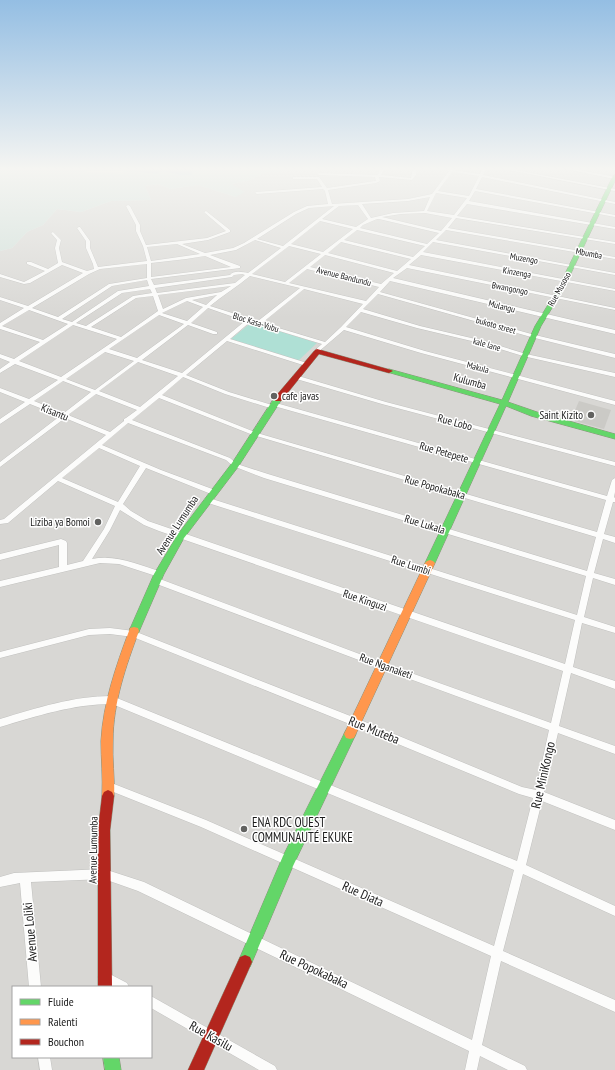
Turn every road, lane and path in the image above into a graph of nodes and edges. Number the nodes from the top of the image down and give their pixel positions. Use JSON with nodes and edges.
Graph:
{"nodes":[{"id":1,"x":134,"y":218,"type":"edge"},
{"id":2,"x":213,"y":218,"type":"edge"},
{"id":3,"x":287,"y":218,"type":"edge"},
{"id":4,"x":322,"y":218,"type":"edge"},
{"id":5,"x":374,"y":218,"type":"edge"},
{"id":6,"x":380,"y":218,"type":"edge"},
{"id":7,"x":434,"y":218,"type":"dead end"},
{"id":8,"x":454,"y":218,"type":"edge"},
{"id":9,"x":461,"y":218,"type":"edge"},
{"id":10,"x":557,"y":218,"type":"edge"},
{"id":11,"x":594,"y":218,"type":"edge"},
{"id":12,"x":320,"y":220,"type":"junction"},
{"id":13,"x":370,"y":220,"type":"joint"},
{"id":14,"x":451,"y":221,"type":"junction"},
{"id":15,"x":592,"y":224,"type":"junction"},
{"id":16,"x":80,"y":228,"type":"dead end"},
{"id":17,"x":615,"y":228,"type":"edge"},
{"id":18,"x":356,"y":229,"type":"junction"},
{"id":19,"x":443,"y":231,"type":"junction"},
{"id":20,"x":53,"y":234,"type":"dead end"},
{"id":21,"x":585,"y":238,"type":"junction"},
{"id":22,"x":254,"y":239,"type":"junction"},
{"id":23,"x":341,"y":241,"type":"junction"},
{"id":24,"x":433,"y":241,"type":"junction"},
{"id":25,"x":177,"y":243,"type":"junction"},
{"id":26,"x":615,"y":243,"type":"edge"},
{"id":27,"x":145,"y":246,"type":"junction"},
{"id":28,"x":286,"y":246,"type":"junction"},
{"id":29,"x":428,"y":246,"type":"junction"},
{"id":30,"x":578,"y":251,"type":"junction"},
{"id":31,"x":419,"y":253,"type":"junction"},
{"id":32,"x":207,"y":254,"type":"junction"},
{"id":33,"x":322,"y":254,"type":"junction"},
{"id":34,"x":414,"y":258,"type":"junction"},
{"id":35,"x":615,"y":258,"type":"edge"},
{"id":36,"x":149,"y":262,"type":"junction"},
{"id":37,"x":29,"y":263,"type":"dead end"},
{"id":38,"x":62,"y":263,"type":"junction"},
{"id":39,"x":406,"y":266,"type":"junction"},
{"id":40,"x":238,"y":267,"type":"junction"},
{"id":41,"x":306,"y":267,"type":"junction"},
{"id":42,"x":571,"y":267,"type":"junction"},
{"id":43,"x":96,"y":270,"type":"junction"},
{"id":44,"x":49,"y":271,"type":"junction"},
{"id":45,"x":397,"y":272,"type":"junction"},
{"id":46,"x":87,"y":273,"type":"junction"},
{"id":47,"x":249,"y":274,"type":"junction"},
{"id":48,"x":615,"y":274,"type":"edge"},
{"id":49,"x":0,"y":275,"type":"edge"},
{"id":50,"x":149,"y":279,"type":"junction"},
{"id":51,"x":389,"y":279,"type":"junction"},
{"id":52,"x":563,"y":280,"type":"junction"},
{"id":53,"x":286,"y":282,"type":"junction"},
{"id":54,"x":237,"y":284,"type":"junction"},
{"id":55,"x":382,"y":286,"type":"junction"},
{"id":56,"x":152,"y":287,"type":"junction"},
{"id":57,"x":304,"y":287,"type":"junction"},
{"id":58,"x":615,"y":290,"type":"edge"},
{"id":59,"x":376,"y":292,"type":"junction"},
{"id":60,"x":222,"y":293,"type":"junction"},
{"id":61,"x":155,"y":295,"type":"junction"},
{"id":62,"x":554,"y":297,"type":"junction"},
{"id":63,"x":0,"y":298,"type":"edge"},
{"id":64,"x":188,"y":300,"type":"junction"},
{"id":65,"x":367,"y":303,"type":"junction"},
{"id":66,"x":207,"y":306,"type":"junction"},
{"id":67,"x":27,"y":308,"type":"junction"},
{"id":68,"x":615,"y":309,"type":"edge"},
{"id":69,"x":360,"y":310,"type":"junction"},
{"id":70,"x":160,"y":312,"type":"junction"},
{"id":71,"x":544,"y":316,"type":"junction"},
{"id":72,"x":58,"y":319,"type":"junction"},
{"id":73,"x":249,"y":320,"type":"junction"},
{"id":74,"x":188,"y":323,"type":"junction"},
{"id":75,"x":259,"y":323,"type":"junction"},
{"id":76,"x":72,"y":324,"type":"junction"},
{"id":77,"x":0,"y":326,"type":"edge"},
{"id":78,"x":86,"y":328,"type":"junction"},
{"id":79,"x":343,"y":328,"type":"junction"},
{"id":80,"x":615,"y":332,"type":"edge"},
{"id":81,"x":215,"y":333,"type":"dead end"},
{"id":82,"x":533,"y":336,"type":"junction"},
{"id":83,"x":120,"y":338,"type":"junction"},
{"id":84,"x":226,"y":339,"type":"junction"},
{"id":85,"x":44,"y":342,"type":"junction"},
{"id":86,"x":324,"y":343,"type":"junction"},
{"id":87,"x":105,"y":350,"type":"junction"},
{"id":88,"x":317,"y":351,"type":"junction"},
{"id":89,"x":524,"y":355,"type":"junction"},
{"id":90,"x":0,"y":356,"type":"edge"},
{"id":91,"x":615,"y":356,"type":"edge"},
{"id":92,"x":137,"y":361,"type":"junction"},
{"id":93,"x":15,"y":362,"type":"junction"},
{"id":94,"x":305,"y":364,"type":"junction"},
{"id":95,"x":0,"y":372,"type":"edge"},
{"id":96,"x":182,"y":375,"type":"junction"},
{"id":97,"x":615,"y":376,"type":"edge"},
{"id":98,"x":295,"y":377,"type":"junction"},
{"id":99,"x":516,"y":377,"type":"junction"},
{"id":100,"x":61,"y":379,"type":"junction"},
{"id":101,"x":0,"y":390,"type":"edge"},
{"id":102,"x":95,"y":392,"type":"junction"},
{"id":103,"x":157,"y":395,"type":"junction"},
{"id":104,"x":30,"y":402,"type":"junction"},
{"id":105,"x":615,"y":403,"type":"edge"},
{"id":106,"x":505,"y":404,"type":"junction"},
{"id":107,"x":273,"y":405,"type":"junction"},
{"id":108,"x":141,"y":409,"type":"junction"},
{"id":109,"x":65,"y":416,"type":"junction"},
{"id":110,"x":126,"y":420,"type":"junction"},
{"id":111,"x":0,"y":422,"type":"edge"},
{"id":112,"x":491,"y":432,"type":"junction"},
{"id":113,"x":110,"y":434,"type":"junction"},
{"id":114,"x":255,"y":434,"type":"junction"},
{"id":115,"x":615,"y":437,"type":"edge"},
{"id":116,"x":98,"y":445,"type":"junction"},
{"id":117,"x":476,"y":461,"type":"junction"},
{"id":118,"x":615,"y":464,"type":"edge"},
{"id":119,"x":0,"y":465,"type":"edge"},
{"id":120,"x":144,"y":465,"type":"junction"},
{"id":121,"x":235,"y":465,"type":"junction"},
{"id":122,"x":57,"y":478,"type":"junction"},
{"id":123,"x":615,"y":480,"type":"edge"},
{"id":124,"x":213,"y":492,"type":"junction"},
{"id":125,"x":461,"y":494,"type":"junction"},
{"id":126,"x":612,"y":499,"type":"edge"},
{"id":127,"x":207,"y":500,"type":"junction"},
{"id":128,"x":119,"y":505,"type":"junction"},
{"id":129,"x":3,"y":521,"type":"edge"},
{"id":130,"x":445,"y":530,"type":"junction"},
{"id":131,"x":600,"y":535,"type":"junction"},
{"id":132,"x":181,"y":536,"type":"junction"},
{"id":133,"x":615,"y":540,"type":"edge"},
{"id":134,"x":0,"y":557,"type":"edge"},
{"id":135,"x":86,"y":562,"type":"junction"},
{"id":136,"x":63,"y":568,"type":"junction"},
{"id":137,"x":426,"y":570,"type":"junction"},
{"id":138,"x":590,"y":573,"type":"junction"},
{"id":139,"x":158,"y":578,"type":"junction"},
{"id":140,"x":615,"y":582,"type":"edge"},
{"id":141,"x":0,"y":584,"type":"edge"},
{"id":142,"x":405,"y":614,"type":"junction"},
{"id":143,"x":580,"y":619,"type":"junction"},
{"id":144,"x":615,"y":630,"type":"edge"},
{"id":145,"x":134,"y":634,"type":"junction"},
{"id":146,"x":0,"y":655,"type":"edge"},
{"id":147,"x":382,"y":666,"type":"junction"},
{"id":148,"x":568,"y":670,"type":"junction"},
{"id":149,"x":615,"y":685,"type":"edge"},
{"id":150,"x":112,"y":700,"type":"junction"},
{"id":151,"x":355,"y":722,"type":"junction"},
{"id":152,"x":0,"y":723,"type":"edge"},
{"id":153,"x":554,"y":727,"type":"junction"},
{"id":154,"x":615,"y":750,"type":"edge"},
{"id":155,"x":108,"y":786,"type":"junction"},
{"id":156,"x":322,"y":787,"type":"junction"},
{"id":157,"x":539,"y":795,"type":"junction"},
{"id":158,"x":615,"y":825,"type":"edge"},
{"id":159,"x":288,"y":861,"type":"junction"},
{"id":160,"x":519,"y":868,"type":"junction"},
{"id":161,"x":104,"y":874,"type":"junction"},
{"id":162,"x":25,"y":876,"type":"junction"},
{"id":163,"x":0,"y":882,"type":"edge"},
{"id":164,"x":615,"y":911,"type":"edge"},
{"id":165,"x":254,"y":941,"type":"junction"},
{"id":166,"x":497,"y":954,"type":"junction"},
{"id":167,"x":105,"y":982,"type":"edge"},
{"id":168,"x":35,"y":986,"type":"edge"},
{"id":169,"x":119,"y":986,"type":"edge"},
{"id":170,"x":152,"y":1003,"type":"edge"},
{"id":171,"x":615,"y":1006,"type":"edge"},
{"id":172,"x":211,"y":1035,"type":"junction"},
{"id":173,"x":476,"y":1048,"type":"junction"},
{"id":174,"x":44,"y":1058,"type":"edge"},
{"id":175,"x":111,"y":1058,"type":"edge"},
{"id":176,"x":46,"y":1070,"type":"edge"},
{"id":177,"x":113,"y":1070,"type":"edge"},
{"id":178,"x":196,"y":1070,"type":"edge"},
{"id":179,"x":271,"y":1070,"type":"edge"},
{"id":180,"x":470,"y":1070,"type":"edge"},
{"id":181,"x":521,"y":1070,"type":"edge"}],
"edges":[{"from":1,"to":27,"type":"street"},
{"from":2,"to":25,"type":"street"},
{"from":3,"to":22,"type":"street"},
{"from":4,"to":12,"type":"street"},
{"from":5,"to":13,"type":"street"},
{"from":6,"to":19,"type":"street","name":"Mbumba"},
{"from":7,"to":14,"type":"street"},
{"from":8,"to":14,"type":"street","name":"Avenue Lumumba"},
{"from":9,"to":21,"type":"street"},
{"from":10,"to":15,"type":"street"},
{"from":11,"to":15,"type":"street","name":"Rue Musoso"},
{"from":12,"to":18,"type":"street"},
{"from":12,"to":28,"type":"street"},
{"from":13,"to":18,"type":"street"},
{"from":14,"to":19,"type":"street","name":"Avenue Lumumba"},
{"from":15,"to":17,"type":"street"},
{"from":15,"to":21,"type":"street","name":"Rue Musoso"},
{"from":16,"to":43,"type":"street"},
{"from":18,"to":23,"type":"street"},
{"from":18,"to":29,"type":"street"},
{"from":19,"to":24,"type":"street","name":"Avenue Lumumba"},
{"from":19,"to":30,"type":"street","name":"Mbumba"},
{"from":20,"to":38,"type":"street"},
{"from":21,"to":26,"type":"street"},
{"from":21,"to":30,"type":"street","name":"Rue Musoso"},
{"from":22,"to":28,"type":"street"},
{"from":22,"to":32,"type":"street"},
{"from":23,"to":33,"type":"street"},
{"from":23,"to":34,"type":"street"},
{"from":24,"to":29,"type":"street","name":"Avenue Lumumba"},
{"from":24,"to":42,"type":"street","name":"Muzengo"},
{"from":25,"to":27,"type":"street"},
{"from":25,"to":32,"type":"street"},
{"from":27,"to":36,"type":"street"},
{"from":28,"to":33,"type":"street"},
{"from":28,"to":47,"type":"street"},
{"from":29,"to":31,"type":"street","name":"Avenue Lumumba"},
{"from":30,"to":35,"type":"street","name":"Mbumba"},
{"from":30,"to":42,"type":"street","name":"Rue Musoso"},
{"from":31,"to":34,"type":"street","name":"Avenue Lumumba"},
{"from":31,"to":52,"type":"street","name":"Kinzenga"},
{"from":32,"to":36,"type":"street"},
{"from":32,"to":40,"type":"street"},
{"from":33,"to":41,"type":"street"},
{"from":33,"to":45,"type":"street"},
{"from":34,"to":39,"type":"street","name":"Avenue Lumumba"},
{"from":36,"to":43,"type":"street"},
{"from":36,"to":50,"type":"street"},
{"from":37,"to":44,"type":"street"},
{"from":38,"to":44,"type":"street"},
{"from":38,"to":46,"type":"street"},
{"from":39,"to":45,"type":"street","name":"Avenue Lumumba"},
{"from":39,"to":62,"type":"street","name":"Bwangongo"},
{"from":40,"to":47,"type":"street"},
{"from":40,"to":50,"type":"street"},
{"from":41,"to":53,"type":"street"},
{"from":41,"to":55,"type":"street","name":"Avenue Bandundu"},
{"from":42,"to":48,"type":"street","name":"Muzengo"},
{"from":42,"to":52,"type":"street","name":"Rue Musoso"},
{"from":43,"to":46,"type":"street"},
{"from":44,"to":49,"type":"street"},
{"from":45,"to":51,"type":"street","name":"Avenue Lumumba"},
{"from":46,"to":67,"type":"street"},
{"from":47,"to":53,"type":"street"},
{"from":47,"to":54,"type":"street"},
{"from":47,"to":56,"type":"street"},
{"from":50,"to":56,"type":"street"},
{"from":50,"to":72,"type":"street"},
{"from":51,"to":55,"type":"street","name":"Avenue Lumumba"},
{"from":51,"to":71,"type":"street","name":"Mulangu"},
{"from":52,"to":58,"type":"street","name":"Kinzenga"},
{"from":52,"to":62,"type":"street","name":"Rue Musoso"},
{"from":53,"to":57,"type":"street"},
{"from":54,"to":60,"type":"street"},
{"from":54,"to":61,"type":"street"},
{"from":55,"to":59,"type":"street","name":"Avenue Lumumba"},
{"from":56,"to":61,"type":"street"},
{"from":56,"to":76,"type":"street"},
{"from":57,"to":65,"type":"street"},
{"from":57,"to":75,"type":"street"},
{"from":59,"to":65,"type":"street","name":"Avenue Lumumba"},
{"from":59,"to":82,"type":"street","name":"bukoto street"},
{"from":60,"to":64,"type":"street"},
{"from":60,"to":66,"type":"street"},
{"from":61,"to":70,"type":"street"},
{"from":61,"to":78,"type":"street"},
{"from":62,"to":68,"type":"street","name":"Bwangongo"},
{"from":62,"to":71,"type":"street","name":"Rue Musoso"},
{"from":63,"to":67,"type":"street"},
{"from":64,"to":66,"type":"street","name":"Bloc Kasa-Vubu"},
{"from":64,"to":70,"type":"street"},
{"from":65,"to":69,"type":"street","name":"Avenue Lumumba"},
{"from":66,"to":73,"type":"street","name":"Bloc Kasa-Vubu"},
{"from":66,"to":74,"type":"street"},
{"from":67,"to":72,"type":"street"},
{"from":67,"to":77,"type":"street"},
{"from":69,"to":79,"type":"street","name":"Avenue Lumumba"},
{"from":69,"to":89,"type":"street","name":"kale lane"},
{"from":70,"to":74,"type":"street"},
{"from":70,"to":83,"type":"street"},
{"from":71,"to":80,"type":"street","name":"Mulangu"},
{"from":71,"to":82,"type":"street","name":"Rue Musoso"},
{"from":72,"to":76,"type":"street"},
{"from":73,"to":75,"type":"street","name":"Bloc Kasa-Vubu"},
{"from":73,"to":84,"type":"street"},
{"from":74,"to":81,"type":"street"},
{"from":74,"to":92,"type":"street"},
{"from":75,"to":86,"type":"street","name":"Bloc Kasa-Vubu"},
{"from":76,"to":78,"type":"street"},
{"from":76,"to":85,"type":"street"},
{"from":77,"to":85,"type":"street"},
{"from":78,"to":83,"type":"street"},
{"from":79,"to":86,"type":"street","name":"Avenue Lumumba"},
{"from":79,"to":99,"type":"street","name":"Makula"},
{"from":82,"to":89,"type":"street","name":"Rue Musoso"},
{"from":82,"to":91,"type":"street","name":"bukoto street"},
{"from":83,"to":87,"type":"street"},
{"from":84,"to":94,"type":"street"},
{"from":84,"to":96,"type":"street"},
{"from":85,"to":93,"type":"street"},
{"from":86,"to":88,"type":"street","name":"Avenue Lumumba"},
{"from":87,"to":92,"type":"street","name":"Rue Petepete"},
{"from":87,"to":100,"type":"street"},
{"from":88,"to":94,"type":"street","name":"Avenue Lumumba"},
{"from":88,"to":106,"type":"street","name":"Kulumba"},
{"from":89,"to":97,"type":"street","name":"kale lane"},
{"from":89,"to":99,"type":"street","name":"Rue Musoso"},
{"from":90,"to":93,"type":"street"},
{"from":92,"to":96,"type":"street","name":"Rue Petepete"},
{"from":92,"to":102,"type":"street"},
{"from":93,"to":95,"type":"street"},
{"from":93,"to":100,"type":"street"},
{"from":94,"to":98,"type":"street","name":"Avenue Lumumba"},
{"from":96,"to":103,"type":"street"},
{"from":96,"to":107,"type":"street","name":"Rue Petepete"},
{"from":98,"to":107,"type":"street","name":"Avenue Lumumba"},
{"from":98,"to":112,"type":"street","name":"Rue Lobo"},
{"from":99,"to":105,"type":"street","name":"Makula"},
{"from":99,"to":106,"type":"street","name":"Rue Musoso"},
{"from":100,"to":102,"type":"street"},
{"from":100,"to":104,"type":"street"},
{"from":101,"to":104,"type":"street","name":"Kisantu"},
{"from":102,"to":108,"type":"street"},
{"from":102,"to":109,"type":"street"},
{"from":103,"to":108,"type":"street"},
{"from":103,"to":114,"type":"street","name":"Rue Popokabaka"},
{"from":104,"to":109,"type":"street","name":"Kisantu"},
{"from":104,"to":111,"type":"street"},
{"from":106,"to":112,"type":"street","name":"Rue Musoso"},
{"from":106,"to":115,"type":"street","name":"Kulumba"},
{"from":107,"to":114,"type":"street","name":"Avenue Lumumba"},
{"from":107,"to":117,"type":"street","name":"Rue Petepete"},
{"from":108,"to":110,"type":"street"},
{"from":109,"to":113,"type":"street","name":"Kisantu"},
{"from":109,"to":119,"type":"street"},
{"from":110,"to":113,"type":"street"},
{"from":110,"to":121,"type":"street","name":"Rue Lukala"},
{"from":112,"to":117,"type":"street","name":"Rue Musoso"},
{"from":112,"to":118,"type":"street","name":"Rue Lobo"},
{"from":113,"to":116,"type":"street"},
{"from":114,"to":121,"type":"street","name":"Avenue Lumumba"},
{"from":114,"to":125,"type":"street","name":"Rue Popokabaka"},
{"from":116,"to":120,"type":"street"},
{"from":116,"to":122,"type":"street"},
{"from":117,"to":125,"type":"street","name":"Rue Musoso"},
{"from":117,"to":126,"type":"street","name":"Rue Petepete"},
{"from":120,"to":124,"type":"street"},
{"from":120,"to":128,"type":"street"},
{"from":121,"to":124,"type":"street","name":"Avenue Lumumba"},
{"from":121,"to":130,"type":"street","name":"Rue Lukala"},
{"from":122,"to":128,"type":"street","name":"Rue Kinguzi"},
{"from":122,"to":129,"type":"street"},
{"from":123,"to":126,"type":"street","name":"Rue MiniKongo"},
{"from":124,"to":127,"type":"street","name":"Avenue Lumumba"},
{"from":125,"to":130,"type":"street","name":"Rue Musoso"},
{"from":125,"to":131,"type":"street","name":"Rue Popokabaka"},
{"from":126,"to":131,"type":"street","name":"Rue MiniKongo"},
{"from":127,"to":132,"type":"street","name":"Avenue Lumumba"},
{"from":127,"to":137,"type":"street","name":"Rue Lumbi"},
{"from":128,"to":132,"type":"street","name":"Rue Kinguzi"},
{"from":128,"to":135,"type":"street"},
{"from":130,"to":137,"type":"street","name":"Rue Musoso"},
{"from":130,"to":138,"type":"street","name":"Rue Lukala"},
{"from":131,"to":133,"type":"street","name":"Rue Popokabaka"},
{"from":131,"to":138,"type":"street","name":"Rue MiniKongo"},
{"from":132,"to":139,"type":"street","name":"Avenue Lumumba"},
{"from":132,"to":142,"type":"street","name":"Rue Kinguzi"},
{"from":134,"to":136,"type":"street"},
{"from":135,"to":136,"type":"street","name":"Rue Nganaketi"},
{"from":135,"to":139,"type":"street","name":"Rue Nganaketi"},
{"from":136,"to":141,"type":"street","name":"Rue Nganaketi"},
{"from":137,"to":142,"type":"street","name":"Rue Musoso"},
{"from":137,"to":143,"type":"street","name":"Rue Lumbi"},
{"from":138,"to":140,"type":"street","name":"Rue Lukala"},
{"from":138,"to":143,"type":"street","name":"Rue MiniKongo"},
{"from":139,"to":145,"type":"street","name":"Avenue Lumumba"},
{"from":139,"to":147,"type":"street","name":"Rue Nganaketi"},
{"from":142,"to":147,"type":"street","name":"Rue Musoso"},
{"from":142,"to":148,"type":"street","name":"Rue Kinguzi"},
{"from":143,"to":144,"type":"street","name":"Rue Lumbi"},
{"from":143,"to":148,"type":"street","name":"Rue MiniKongo"},
{"from":145,"to":146,"type":"street","name":"Rue Muteba"},
{"from":145,"to":150,"type":"street","name":"Avenue Lumumba"},
{"from":145,"to":151,"type":"street","name":"Rue Muteba"},
{"from":147,"to":151,"type":"street","name":"Rue Musoso"},
{"from":147,"to":153,"type":"street","name":"Rue Nganaketi"},
{"from":148,"to":149,"type":"street","name":"Rue Kinguzi"},
{"from":148,"to":153,"type":"street","name":"Rue MiniKongo"},
{"from":150,"to":152,"type":"street"},
{"from":150,"to":155,"type":"street","name":"Avenue Lumumba"},
{"from":150,"to":156,"type":"street"},
{"from":151,"to":156,"type":"street","name":"Rue Musoso"},
{"from":151,"to":157,"type":"street","name":"Rue Muteba"},
{"from":153,"to":154,"type":"street","name":"Rue Nganaketi"},
{"from":153,"to":157,"type":"street","name":"Rue MiniKongo"},
{"from":155,"to":159,"type":"street","name":"Rue Diata"},
{"from":155,"to":161,"type":"street","name":"Avenue Lumumba"},
{"from":156,"to":159,"type":"street","name":"Rue Musoso"},
{"from":156,"to":160,"type":"street"},
{"from":157,"to":158,"type":"street","name":"Rue Muteba"},
{"from":157,"to":160,"type":"street","name":"Rue MiniKongo"},
{"from":159,"to":165,"type":"street","name":"Rue Musoso"},
{"from":159,"to":166,"type":"street","name":"Rue Diata"},
{"from":160,"to":164,"type":"street"},
{"from":160,"to":166,"type":"street","name":"Rue MiniKongo"},
{"from":161,"to":162,"type":"street","name":"Rue Popokabaka"},
{"from":161,"to":165,"type":"street","name":"Rue Popokabaka"},
{"from":161,"to":167,"type":"street","name":"Avenue Lumumba"},
{"from":162,"to":163,"type":"street","name":"Rue Popokabaka"},
{"from":162,"to":168,"type":"street","name":"Avenue Loliki"},
{"from":165,"to":172,"type":"street","name":"Rue Musoso"},
{"from":165,"to":173,"type":"street","name":"Rue Popokabaka"},
{"from":166,"to":171,"type":"street","name":"Rue Diata"},
{"from":166,"to":173,"type":"street","name":"Rue MiniKongo"},
{"from":167,"to":169,"type":"street"},
{"from":170,"to":172,"type":"street","name":"Rue Kasilu"},
{"from":172,"to":178,"type":"street","name":"Rue Musoso"},
{"from":172,"to":179,"type":"street","name":"Rue Kasilu"},
{"from":173,"to":180,"type":"street","name":"Rue MiniKongo"},
{"from":173,"to":181,"type":"street","name":"Rue Popokabaka"},
{"from":174,"to":176,"type":"street"},
{"from":175,"to":177,"type":"street"}]}
